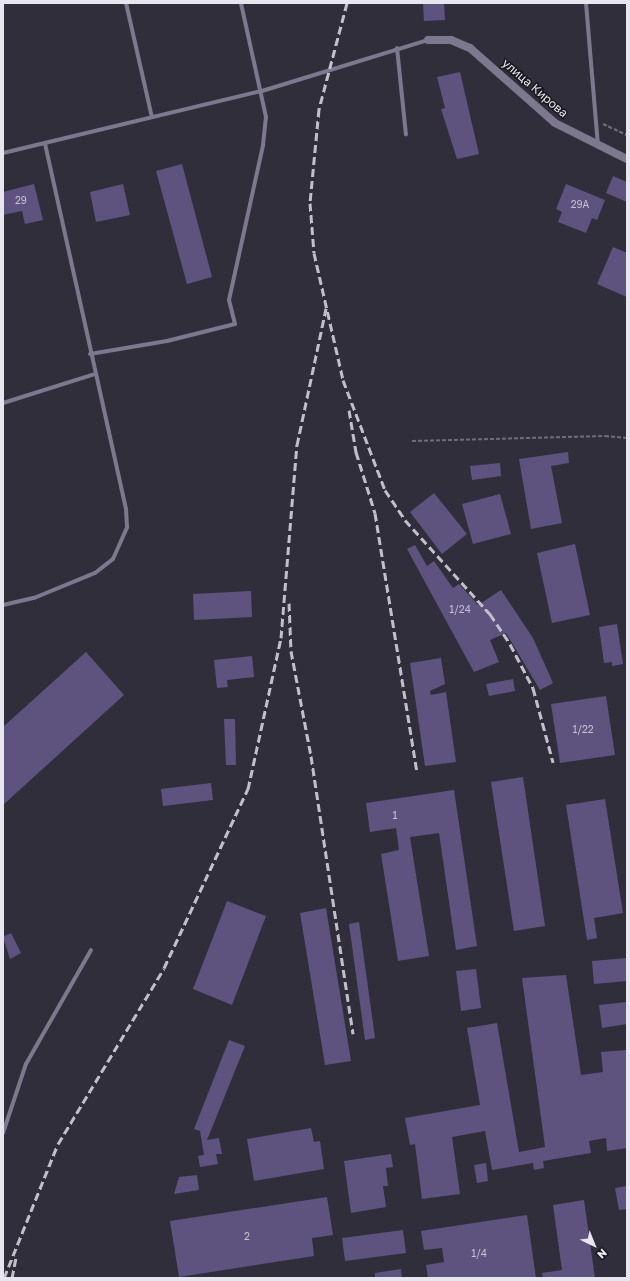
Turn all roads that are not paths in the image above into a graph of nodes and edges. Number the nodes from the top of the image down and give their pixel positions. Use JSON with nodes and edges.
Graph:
{"nodes":[{"id":1,"x":126,"y":3,"type":"edge"},
{"id":2,"x":241,"y":3,"type":"edge"},
{"id":3,"x":586,"y":3,"type":"edge"},
{"id":4,"x":428,"y":40,"type":"joint"},
{"id":5,"x":397,"y":48,"type":"junction"},
{"id":6,"x":262,"y":91,"type":"junction"},
{"id":7,"x":152,"y":117,"type":"junction"},
{"id":8,"x":406,"y":135,"type":"dead end"},
{"id":9,"x":45,"y":143,"type":"junction"},
{"id":10,"x":598,"y":147,"type":"junction"},
{"id":11,"x":3,"y":153,"type":"edge"},
{"id":12,"x":627,"y":159,"type":"edge"},
{"id":13,"x":90,"y":354,"type":"junction"},
{"id":14,"x":95,"y":374,"type":"junction"},
{"id":15,"x":3,"y":403,"type":"edge"},
{"id":16,"x":3,"y":605,"type":"edge"},
{"id":17,"x":91,"y":950,"type":"dead end"},
{"id":18,"x":3,"y":1133,"type":"edge"}],
"edges":[{"from":1,"to":7,"type":"lane"},
{"from":2,"to":6,"type":"lane"},
{"from":3,"to":10,"type":"lane"},
{"from":4,"to":5,"type":"lane"},
{"from":4,"to":10,"type":"street","name":"улица Кирова"},
{"from":5,"to":6,"type":"lane"},
{"from":5,"to":8,"type":"lane"},
{"from":6,"to":7,"type":"lane"},
{"from":6,"to":13,"type":"lane"},
{"from":7,"to":9,"type":"lane"},
{"from":9,"to":11,"type":"lane"},
{"from":9,"to":13,"type":"lane"},
{"from":10,"to":12,"type":"street","name":"улица Кирова"},
{"from":13,"to":14,"type":"lane"},
{"from":14,"to":15,"type":"lane"},
{"from":14,"to":16,"type":"lane"},
{"from":17,"to":18,"type":"lane"}]}
